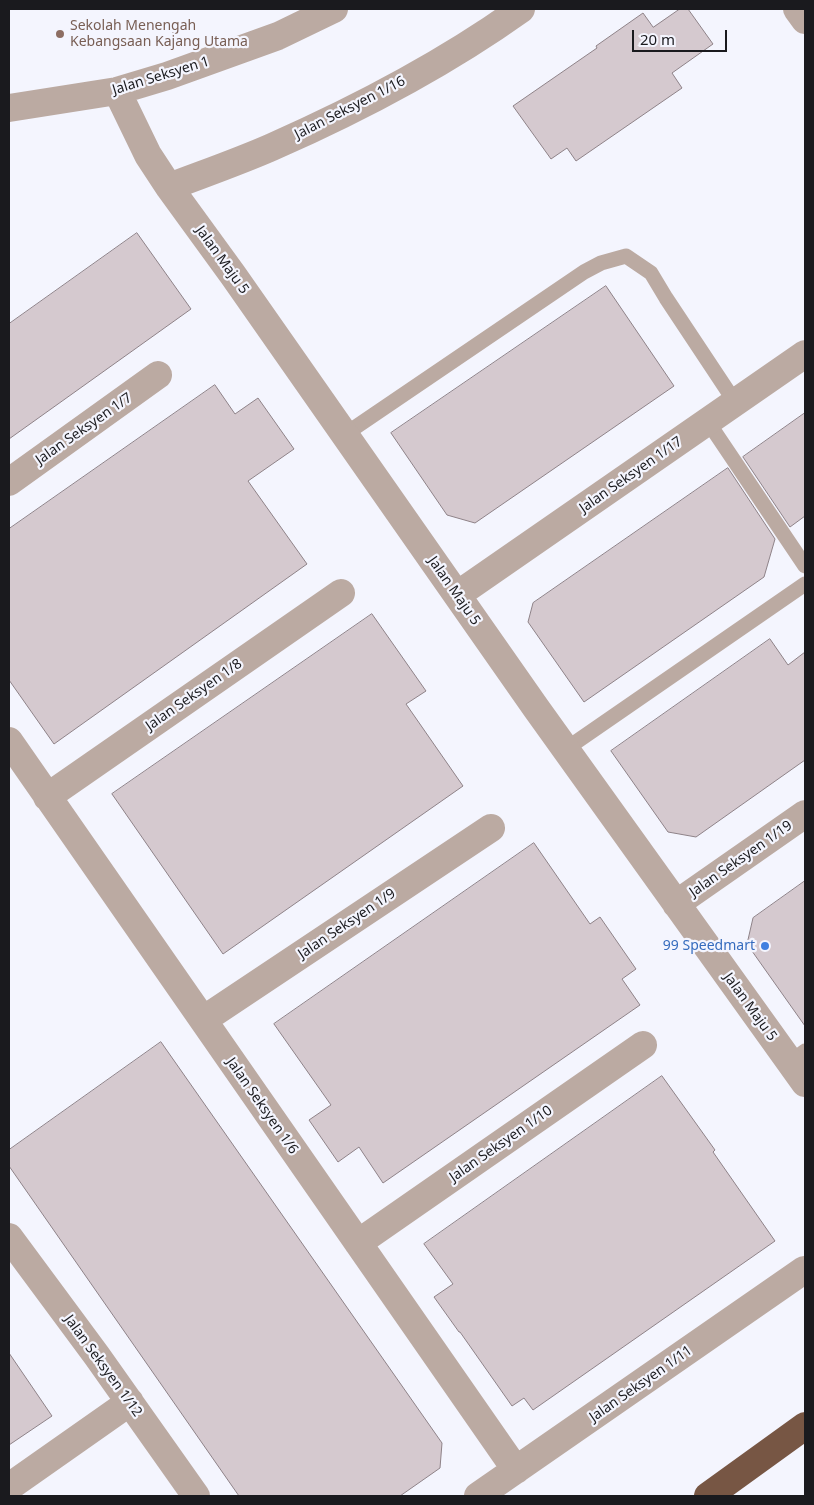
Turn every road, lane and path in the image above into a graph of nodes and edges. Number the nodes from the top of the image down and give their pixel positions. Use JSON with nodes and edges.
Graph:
{"nodes":[{"id":1,"x":334,"y":9,"type":"edge"},
{"id":2,"x":521,"y":9,"type":"edge"},
{"id":3,"x":797,"y":9,"type":"edge"},
{"id":4,"x":805,"y":20,"type":"edge"},
{"id":5,"x":117,"y":91,"type":"junction"},
{"id":6,"x":9,"y":108,"type":"edge"},
{"id":7,"x":169,"y":187,"type":"junction"},
{"id":8,"x":805,"y":354,"type":"edge"},
{"id":9,"x":158,"y":375,"type":"dead end"},
{"id":10,"x":735,"y":402,"type":"junction"},
{"id":11,"x":708,"y":422,"type":"junction"},
{"id":12,"x":344,"y":435,"type":"junction"},
{"id":13,"x":9,"y":482,"type":"edge"},
{"id":14,"x":805,"y":566,"type":"edge"},
{"id":15,"x":804,"y":588,"type":"edge"},
{"id":16,"x":341,"y":593,"type":"dead end"},
{"id":17,"x":457,"y":595,"type":"junction"},
{"id":18,"x":9,"y":741,"type":"edge"},
{"id":19,"x":566,"y":749,"type":"junction"},
{"id":20,"x":48,"y":797,"type":"junction"},
{"id":21,"x":805,"y":814,"type":"edge"},
{"id":22,"x":492,"y":828,"type":"dead end"},
{"id":23,"x":676,"y":904,"type":"junction"},
{"id":24,"x":203,"y":1020,"type":"junction"},
{"id":25,"x":643,"y":1045,"type":"dead end"},
{"id":26,"x":800,"y":1065,"type":"edge"},
{"id":27,"x":9,"y":1238,"type":"edge"},
{"id":28,"x":358,"y":1243,"type":"junction"},
{"id":29,"x":804,"y":1270,"type":"edge"},
{"id":30,"x":130,"y":1402,"type":"junction"},
{"id":31,"x":805,"y":1426,"type":"edge"},
{"id":32,"x":516,"y":1470,"type":"junction"},
{"id":33,"x":9,"y":1487,"type":"edge"},
{"id":34,"x":196,"y":1496,"type":"edge"},
{"id":35,"x":478,"y":1496,"type":"edge"},
{"id":36,"x":708,"y":1496,"type":"edge"}],
"edges":[{"from":1,"to":5,"type":"street","name":"Jalan Seksyen 1"},
{"from":2,"to":7,"type":"street","name":"Jalan Seksyen 1/16"},
{"from":3,"to":4,"type":"street"},
{"from":5,"to":6,"type":"street","name":"Jalan Seksyen 1"},
{"from":5,"to":7,"type":"street","name":"Jalan Maju 5"},
{"from":7,"to":12,"type":"street","name":"Jalan Maju 5"},
{"from":8,"to":10,"type":"street","name":"Jalan Seksyen 1/17"},
{"from":9,"to":13,"type":"street","name":"Jalan Seksyen 1/7"},
{"from":10,"to":11,"type":"street","name":"Jalan Seksyen 1/17"},
{"from":10,"to":12,"type":"lane"},
{"from":11,"to":14,"type":"lane"},
{"from":11,"to":17,"type":"street","name":"Jalan Seksyen 1/17"},
{"from":12,"to":17,"type":"street","name":"Jalan Maju 5"},
{"from":15,"to":19,"type":"lane"},
{"from":16,"to":20,"type":"street","name":"Jalan Seksyen 1/8"},
{"from":17,"to":19,"type":"street","name":"Jalan Maju 5"},
{"from":18,"to":20,"type":"street","name":"Jalan Seksyen 1/6"},
{"from":19,"to":23,"type":"street","name":"Jalan Maju 5"},
{"from":20,"to":24,"type":"street","name":"Jalan Seksyen 1/6"},
{"from":21,"to":23,"type":"street","name":"Jalan Seksyen 1/19"},
{"from":22,"to":24,"type":"street","name":"Jalan Seksyen 1/9"},
{"from":23,"to":26,"type":"street","name":"Jalan Maju 5"},
{"from":24,"to":28,"type":"street","name":"Jalan Seksyen 1/6"},
{"from":25,"to":28,"type":"street","name":"Jalan Seksyen 1/10"},
{"from":27,"to":30,"type":"street","name":"Jalan Seksyen 1/12"},
{"from":28,"to":32,"type":"street","name":"Jalan Seksyen 1/6"},
{"from":29,"to":32,"type":"street","name":"Jalan Seksyen 1/11"},
{"from":30,"to":33,"type":"street"},
{"from":30,"to":34,"type":"street","name":"Jalan Seksyen 1/12"},
{"from":31,"to":36,"type":"highway"},
{"from":32,"to":35,"type":"street","name":"Jalan Seksyen 1/11"}]}
